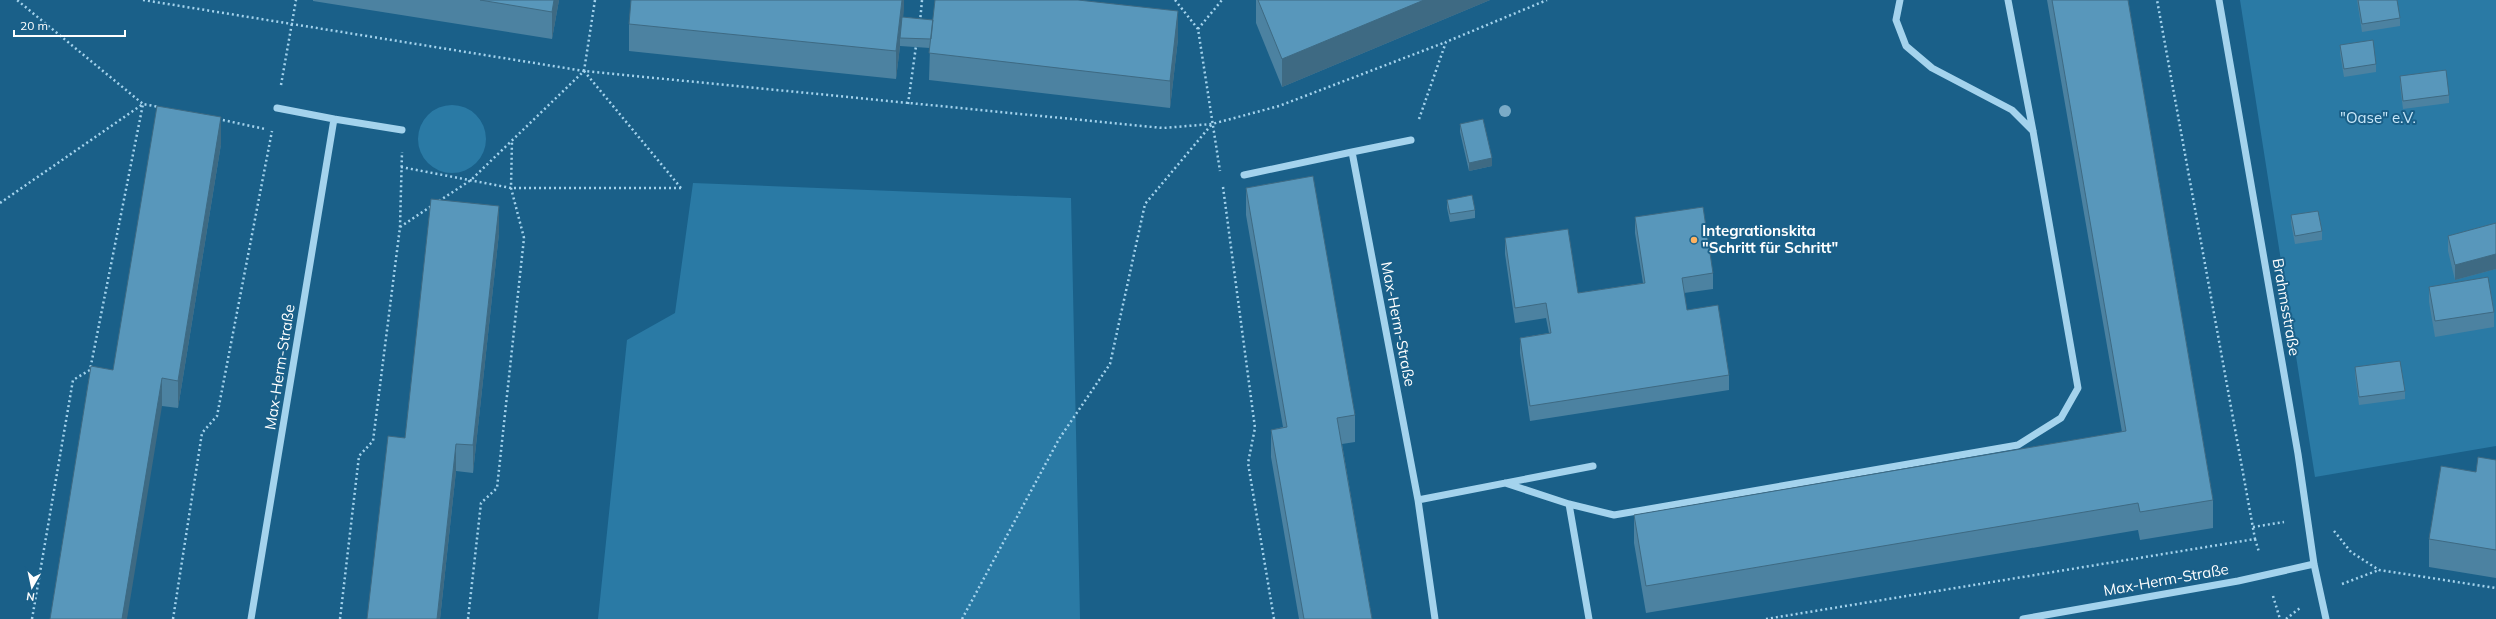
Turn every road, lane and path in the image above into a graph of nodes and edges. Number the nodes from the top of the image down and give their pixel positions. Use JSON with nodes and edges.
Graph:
{"nodes":[{"id":1,"x":17,"y":0,"type":"edge"},
{"id":2,"x":143,"y":0,"type":"edge"},
{"id":3,"x":296,"y":0,"type":"edge"},
{"id":4,"x":595,"y":0,"type":"edge"},
{"id":5,"x":922,"y":0,"type":"edge"},
{"id":6,"x":1175,"y":0,"type":"edge"},
{"id":7,"x":1222,"y":0,"type":"edge"},
{"id":8,"x":1547,"y":0,"type":"edge"},
{"id":9,"x":1900,"y":0,"type":"edge"},
{"id":10,"x":2008,"y":0,"type":"edge"},
{"id":11,"x":2157,"y":0,"type":"edge"},
{"id":12,"x":2219,"y":0,"type":"edge"},
{"id":13,"x":292,"y":26,"type":"junction"},
{"id":14,"x":919,"y":27,"type":"edge"},
{"id":15,"x":1198,"y":29,"type":"junction"},
{"id":16,"x":1446,"y":42,"type":"junction"},
{"id":17,"x":916,"y":46,"type":"edge"},
{"id":18,"x":584,"y":71,"type":"junction"},
{"id":19,"x":143,"y":104,"type":"junction"},
{"id":20,"x":908,"y":104,"type":"junction"},
{"id":21,"x":166,"y":108,"type":"edge"},
{"id":22,"x":277,"y":108,"type":"junction"},
{"id":23,"x":212,"y":118,"type":"edge"},
{"id":24,"x":334,"y":119,"type":"junction"},
{"id":25,"x":1212,"y":124,"type":"junction"},
{"id":26,"x":272,"y":130,"type":"junction"},
{"id":27,"x":402,"y":130,"type":"joint"},
{"id":28,"x":2033,"y":131,"type":"junction"},
{"id":29,"x":512,"y":140,"type":"junction"},
{"id":30,"x":1411,"y":140,"type":"joint"},
{"id":31,"x":1352,"y":152,"type":"junction"},
{"id":32,"x":401,"y":167,"type":"junction"},
{"id":33,"x":1244,"y":175,"type":"joint"},
{"id":34,"x":472,"y":180,"type":"junction"},
{"id":35,"x":1222,"y":181,"type":"junction"},
{"id":36,"x":511,"y":188,"type":"junction"},
{"id":37,"x":0,"y":203,"type":"edge"},
{"id":38,"x":400,"y":227,"type":"junction"},
{"id":39,"x":1594,"y":466,"type":"dead end"},
{"id":40,"x":1505,"y":483,"type":"junction"},
{"id":41,"x":1418,"y":500,"type":"junction"},
{"id":42,"x":1569,"y":504,"type":"junction"},
{"id":43,"x":2308,"y":518,"type":"junction"},
{"id":44,"x":2253,"y":527,"type":"junction"},
{"id":45,"x":2314,"y":564,"type":"junction"},
{"id":46,"x":2496,"y":588,"type":"edge"},
{"id":47,"x":32,"y":619,"type":"edge"},
{"id":48,"x":173,"y":619,"type":"edge"},
{"id":49,"x":251,"y":619,"type":"edge"},
{"id":50,"x":340,"y":619,"type":"edge"},
{"id":51,"x":468,"y":619,"type":"edge"},
{"id":52,"x":962,"y":619,"type":"edge"},
{"id":53,"x":1274,"y":619,"type":"edge"},
{"id":54,"x":1436,"y":619,"type":"edge"},
{"id":55,"x":1589,"y":619,"type":"edge"},
{"id":56,"x":1766,"y":619,"type":"edge"},
{"id":57,"x":2022,"y":619,"type":"edge"},
{"id":58,"x":2326,"y":619,"type":"edge"}],
"edges":[{"from":1,"to":19,"type":"path"},
{"from":2,"to":13,"type":"path"},
{"from":3,"to":13,"type":"path"},
{"from":4,"to":18,"type":"path"},
{"from":5,"to":14,"type":"path"},
{"from":6,"to":15,"type":"path"},
{"from":7,"to":15,"type":"path"},
{"from":8,"to":16,"type":"path"},
{"from":9,"to":28,"type":"street"},
{"from":10,"to":28,"type":"street"},
{"from":11,"to":44,"type":"path"},
{"from":12,"to":43,"type":"street","name":"Brahmsstraße"},
{"from":13,"to":18,"type":"path"},
{"from":13,"to":22,"type":"path"},
{"from":15,"to":25,"type":"path"},
{"from":16,"to":25,"type":"path"},
{"from":16,"to":30,"type":"path"},
{"from":17,"to":20,"type":"path"},
{"from":18,"to":20,"type":"path"},
{"from":18,"to":29,"type":"path"},
{"from":18,"to":36,"type":"path"},
{"from":19,"to":21,"type":"path"},
{"from":19,"to":37,"type":"path"},
{"from":19,"to":47,"type":"path"},
{"from":20,"to":25,"type":"path"},
{"from":22,"to":24,"type":"street"},
{"from":22,"to":26,"type":"path"},
{"from":23,"to":26,"type":"path"},
{"from":24,"to":27,"type":"street"},
{"from":24,"to":49,"type":"street","name":"Max-Herm-Straße"},
{"from":25,"to":35,"type":"path"},
{"from":25,"to":52,"type":"path"},
{"from":26,"to":48,"type":"path"},
{"from":27,"to":32,"type":"path"},
{"from":28,"to":42,"type":"street"},
{"from":29,"to":34,"type":"path"},
{"from":29,"to":36,"type":"path"},
{"from":30,"to":31,"type":"street"},
{"from":31,"to":33,"type":"street"},
{"from":31,"to":41,"type":"street","name":"Max-Herm-Straße"},
{"from":32,"to":34,"type":"path"},
{"from":32,"to":38,"type":"path"},
{"from":33,"to":35,"type":"path"},
{"from":34,"to":36,"type":"path"},
{"from":34,"to":38,"type":"path"},
{"from":35,"to":53,"type":"path"},
{"from":36,"to":51,"type":"path"},
{"from":38,"to":50,"type":"path"},
{"from":39,"to":40,"type":"street"},
{"from":40,"to":41,"type":"street"},
{"from":40,"to":42,"type":"street"},
{"from":41,"to":54,"type":"street","name":"Max-Herm-Straße"},
{"from":42,"to":55,"type":"street"},
{"from":43,"to":44,"type":"path"},
{"from":43,"to":45,"type":"street","name":"Brahmsstraße"},
{"from":43,"to":46,"type":"path"},
{"from":44,"to":56,"type":"path"},
{"from":45,"to":57,"type":"street","name":"Max-Herm-Straße"},
{"from":45,"to":58,"type":"street","name":"Brahmsstraße"}]}
